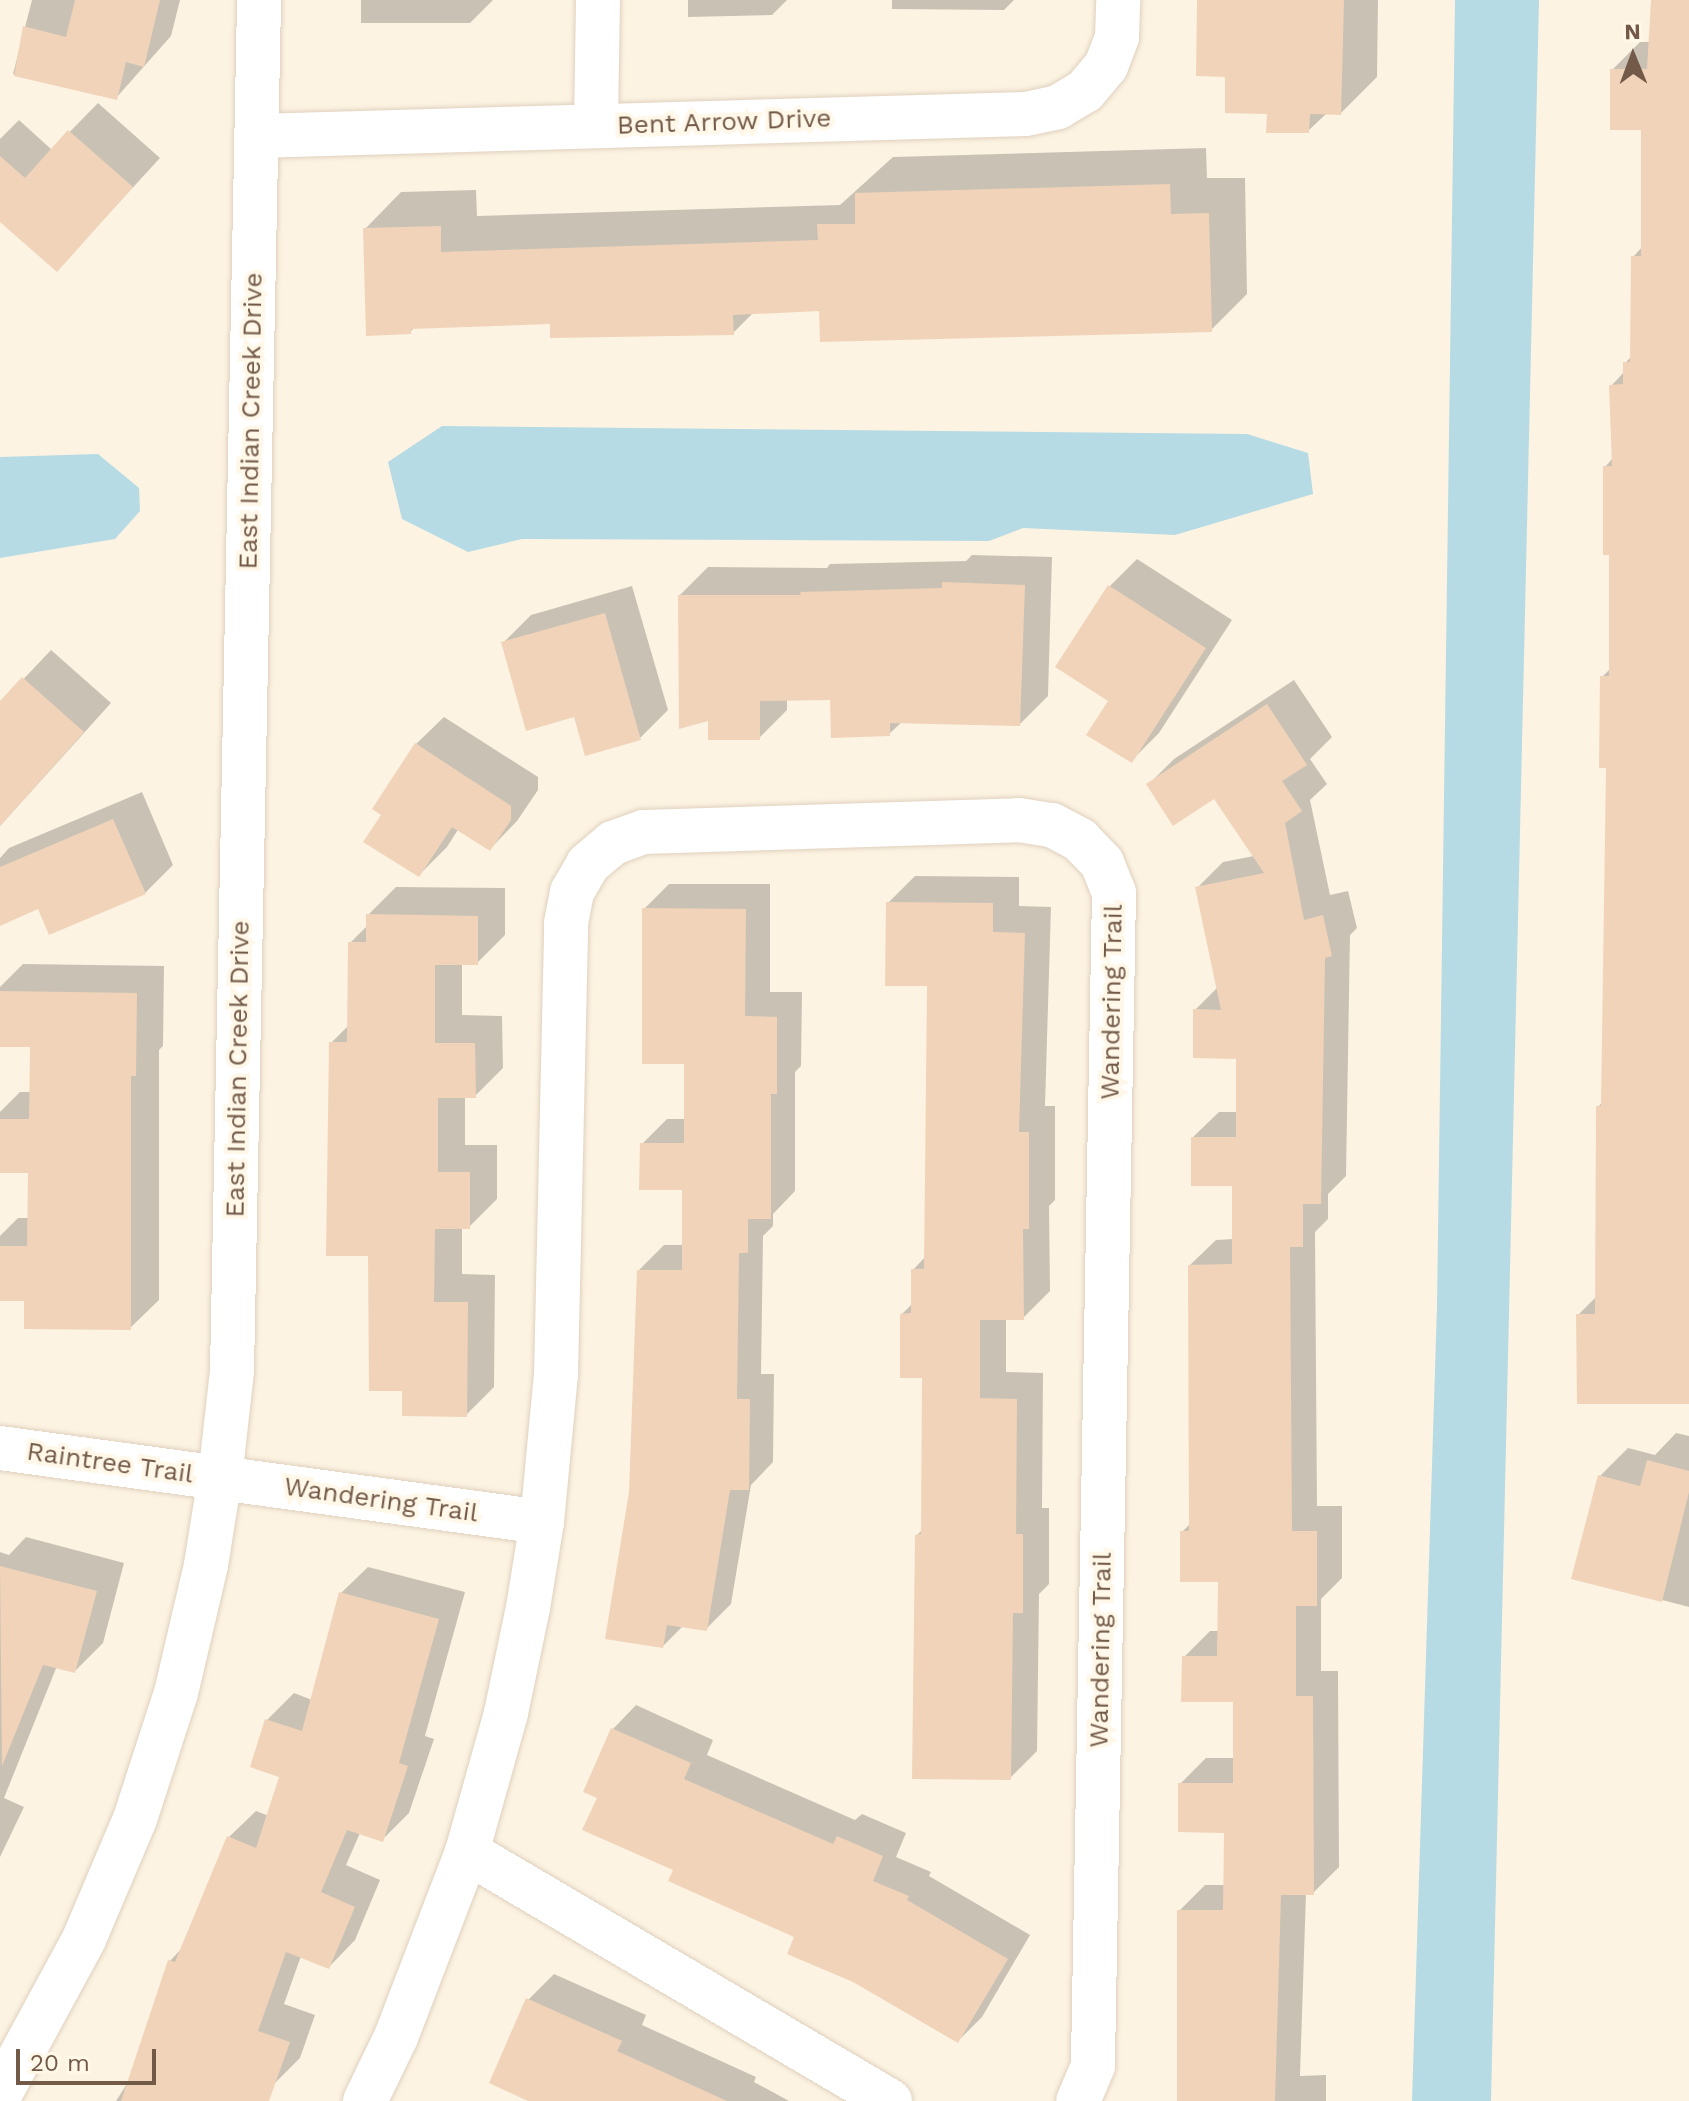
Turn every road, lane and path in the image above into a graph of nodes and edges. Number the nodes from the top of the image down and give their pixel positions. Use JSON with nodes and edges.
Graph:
{"nodes":[{"id":1,"x":259,"y":0,"type":"edge"},
{"id":2,"x":598,"y":0,"type":"edge"},
{"id":3,"x":1118,"y":0,"type":"edge"},
{"id":4,"x":596,"y":126,"type":"junction"},
{"id":5,"x":256,"y":136,"type":"junction"},
{"id":6,"x":0,"y":1448,"type":"edge"},
{"id":7,"x":220,"y":1478,"type":"junction"},
{"id":8,"x":542,"y":1522,"type":"junction"},
{"id":9,"x":467,"y":1852,"type":"junction"},
{"id":10,"x":0,"y":2094,"type":"edge"},
{"id":11,"x":365,"y":2101,"type":"edge"},
{"id":12,"x":890,"y":2101,"type":"edge"},
{"id":13,"x":1078,"y":2101,"type":"edge"}],
"edges":[{"from":1,"to":5,"type":"street","name":"East Indian Creek Drive"},
{"from":2,"to":4,"type":"street"},
{"from":3,"to":4,"type":"street","name":"Bent Arrow Drive"},
{"from":4,"to":5,"type":"street","name":"Bent Arrow Drive"},
{"from":5,"to":7,"type":"street","name":"East Indian Creek Drive"},
{"from":6,"to":7,"type":"street","name":"Raintree Trail"},
{"from":7,"to":8,"type":"street","name":"Wandering Trail"},
{"from":7,"to":10,"type":"street","name":"East Indian Creek Drive"},
{"from":8,"to":9,"type":"street","name":"Wandering Trail"},
{"from":8,"to":13,"type":"street","name":"Wandering Trail"},
{"from":9,"to":11,"type":"street","name":"Wandering Trail"},
{"from":9,"to":12,"type":"street"}]}
